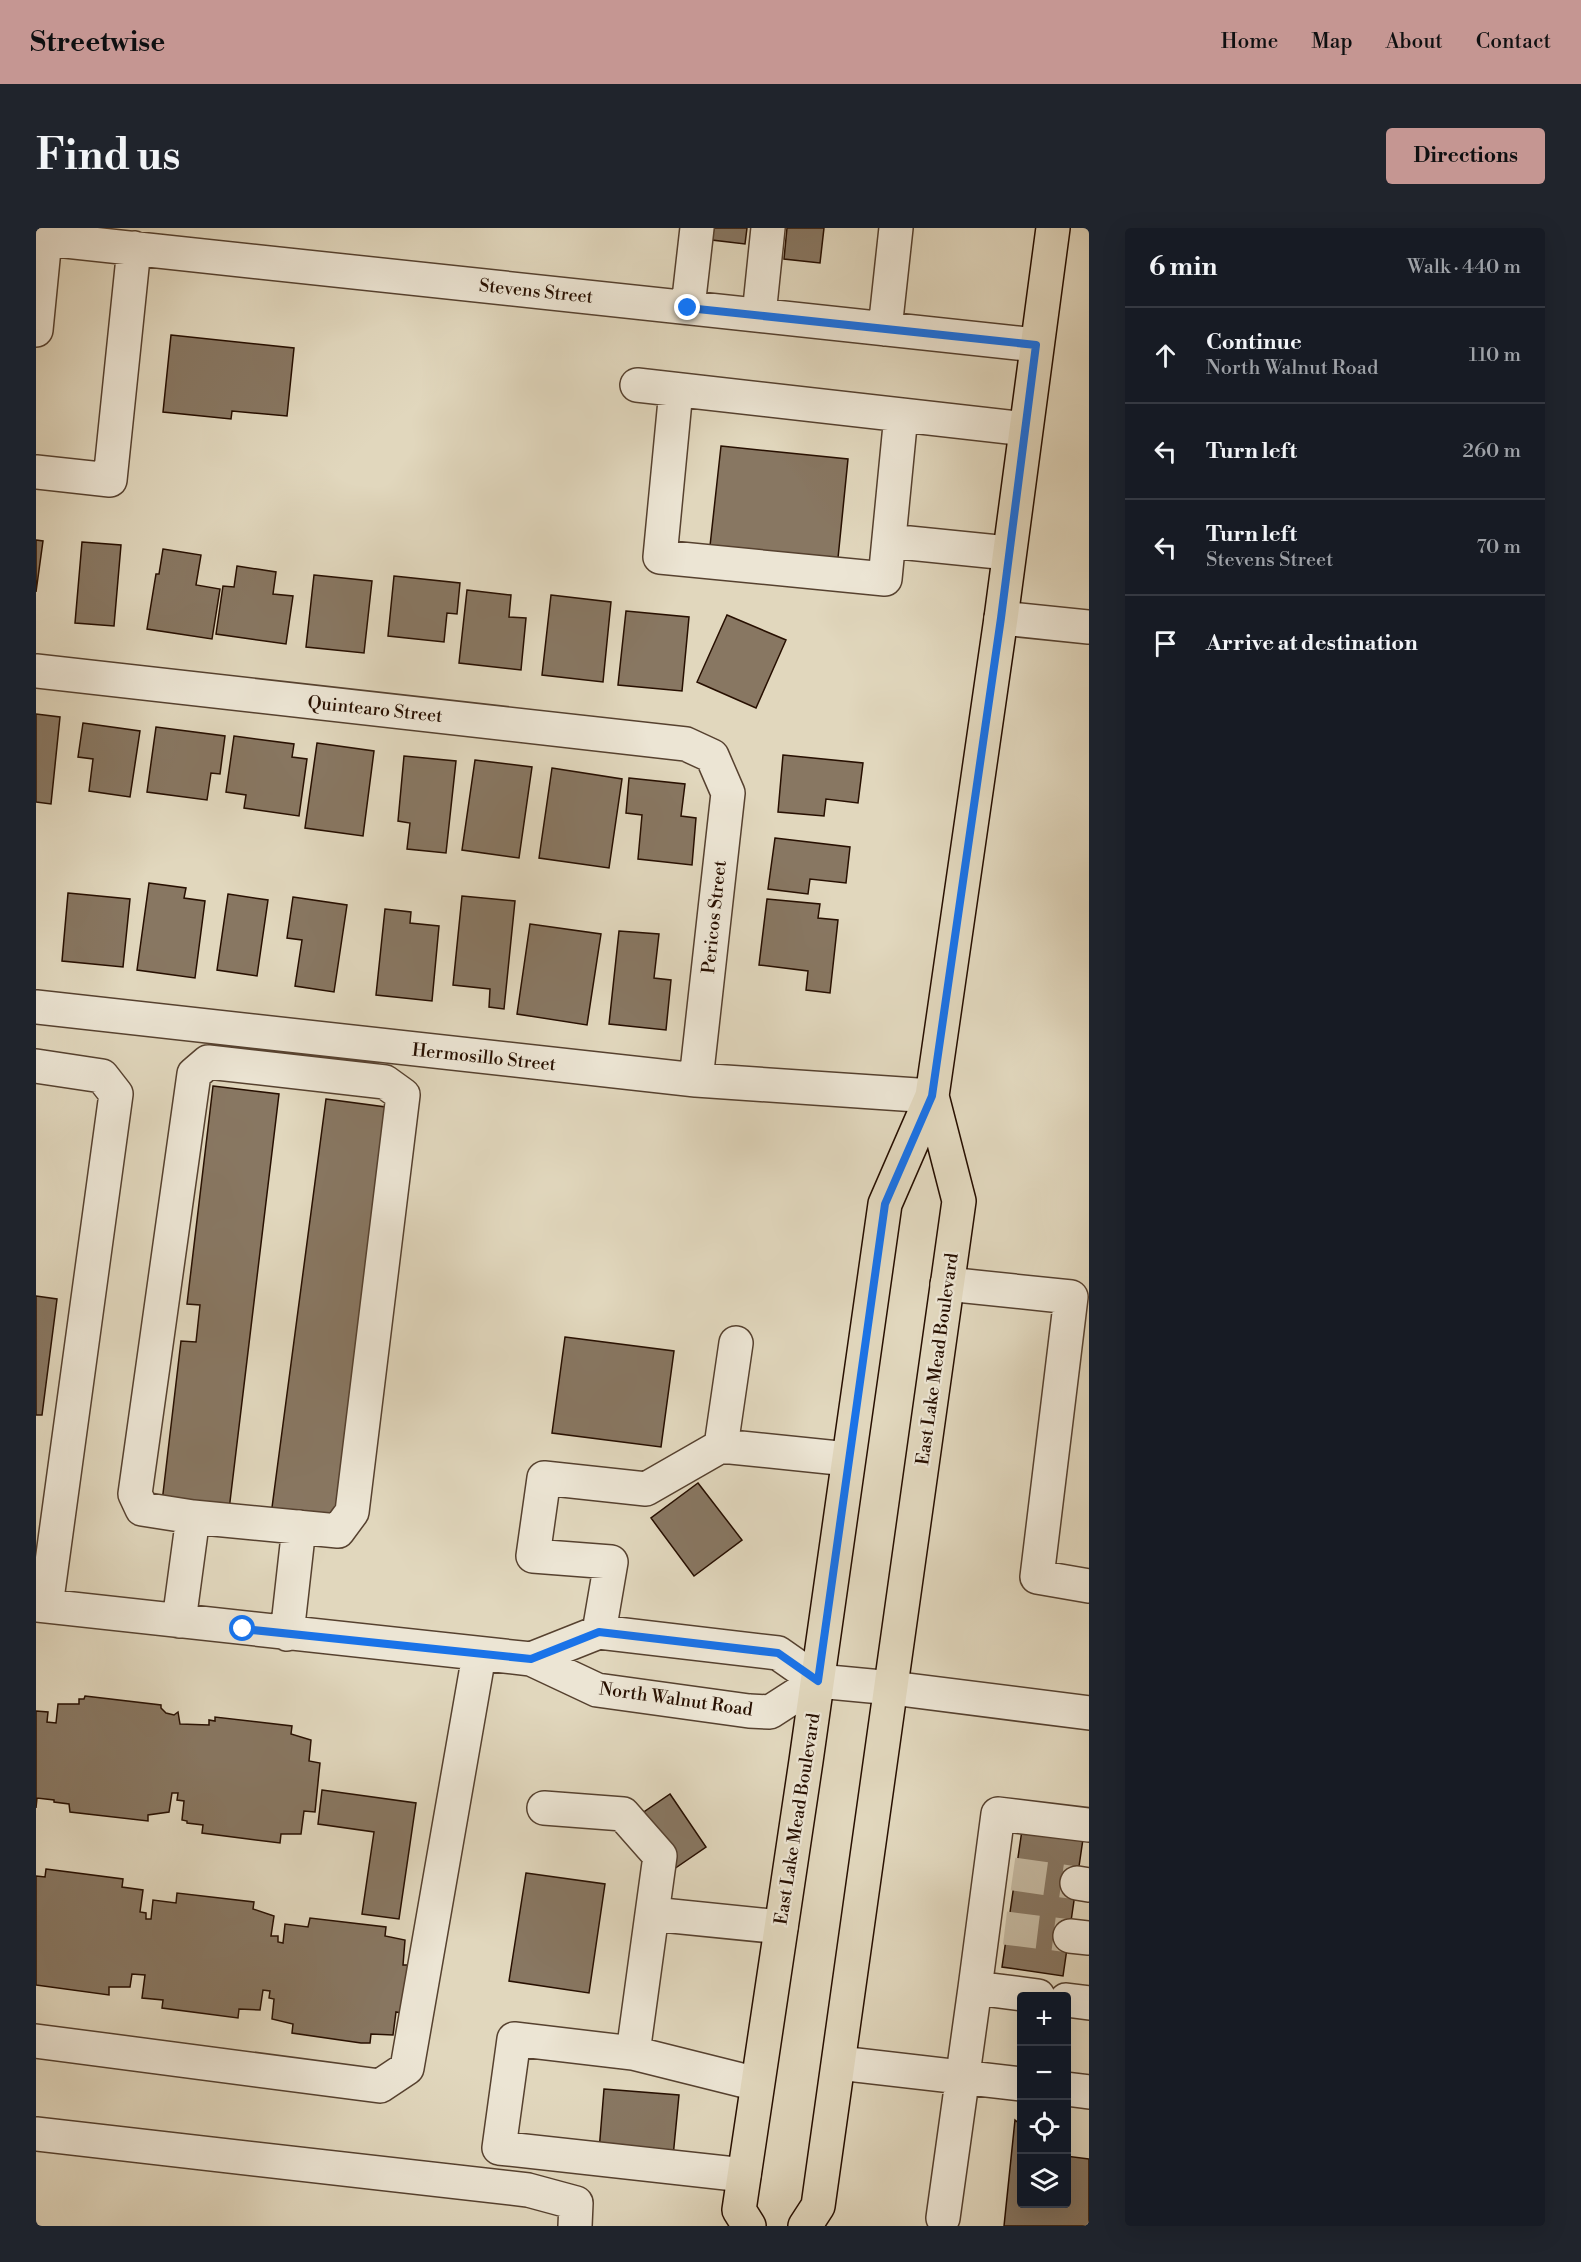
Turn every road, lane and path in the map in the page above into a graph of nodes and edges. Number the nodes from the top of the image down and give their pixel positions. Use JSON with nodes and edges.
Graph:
{"nodes":[{"id":1,"x":697,"y":228,"type":"edge"},
{"id":2,"x":768,"y":228,"type":"edge"},
{"id":3,"x":896,"y":228,"type":"edge"},
{"id":4,"x":1053,"y":228,"type":"edge"},
{"id":5,"x":41,"y":238,"type":"edge"},
{"id":6,"x":134,"y":248,"type":"junction"},
{"id":7,"x":688,"y":308,"type":"junction"},
{"id":8,"x":759,"y":315,"type":"junction"},
{"id":9,"x":885,"y":329,"type":"junction"},
{"id":10,"x":36,"y":330,"type":"edge"},
{"id":11,"x":1036,"y":345,"type":"junction"},
{"id":12,"x":638,"y":385,"type":"dead end"},
{"id":13,"x":676,"y":390,"type":"junction"},
{"id":14,"x":901,"y":415,"type":"junction"},
{"id":15,"x":1025,"y":429,"type":"junction"},
{"id":16,"x":36,"y":472,"type":"edge"},
{"id":17,"x":889,"y":541,"type":"junction"},
{"id":18,"x":1008,"y":553,"type":"junction"},
{"id":19,"x":1001,"y":618,"type":"junction"},
{"id":20,"x":1089,"y":627,"type":"edge"},
{"id":21,"x":36,"y":671,"type":"edge"},
{"id":22,"x":712,"y":756,"type":"joint"},
{"id":23,"x":36,"y":1007,"type":"edge"},
{"id":24,"x":36,"y":1066,"type":"edge"},
{"id":25,"x":696,"y":1080,"type":"junction"},
{"id":26,"x":932,"y":1096,"type":"junction"},
{"id":27,"x":947,"y":1284,"type":"junction"},
{"id":28,"x":736,"y":1343,"type":"dead end"},
{"id":29,"x":721,"y":1446,"type":"junction"},
{"id":30,"x":848,"y":1459,"type":"junction"},
{"id":31,"x":193,"y":1517,"type":"junction"},
{"id":32,"x":299,"y":1527,"type":"junction"},
{"id":33,"x":1089,"y":1586,"type":"edge"},
{"id":34,"x":41,"y":1605,"type":"edge"},
{"id":35,"x":178,"y":1621,"type":"junction"},
{"id":36,"x":599,"y":1632,"type":"junction"},
{"id":37,"x":287,"y":1634,"type":"junction"},
{"id":38,"x":479,"y":1655,"type":"junction"},
{"id":39,"x":531,"y":1659,"type":"junction"},
{"id":40,"x":818,"y":1681,"type":"junction"},
{"id":41,"x":892,"y":1688,"type":"junction"},
{"id":42,"x":1089,"y":1713,"type":"edge"},
{"id":43,"x":544,"y":1808,"type":"dead end"},
{"id":44,"x":1089,"y":1825,"type":"edge"},
{"id":45,"x":652,"y":1914,"type":"junction"},
{"id":46,"x":781,"y":1927,"type":"junction"},
{"id":47,"x":975,"y":1988,"type":"junction"},
{"id":48,"x":1017,"y":1993,"type":"edge"},
{"id":49,"x":1071,"y":2001,"type":"edge"},
{"id":50,"x":1089,"y":2003,"type":"edge"},
{"id":51,"x":36,"y":2042,"type":"edge"},
{"id":52,"x":633,"y":2053,"type":"junction"},
{"id":53,"x":839,"y":2063,"type":"junction"},
{"id":54,"x":962,"y":2077,"type":"junction"},
{"id":55,"x":1017,"y":2083,"type":"edge"},
{"id":56,"x":757,"y":2084,"type":"junction"},
{"id":57,"x":1071,"y":2090,"type":"edge"},
{"id":58,"x":1089,"y":2092,"type":"edge"},
{"id":59,"x":36,"y":2134,"type":"edge"},
{"id":60,"x":744,"y":2175,"type":"junction"},
{"id":61,"x":944,"y":2218,"type":"dead end"},
{"id":62,"x":575,"y":2226,"type":"edge"},
{"id":63,"x":749,"y":2226,"type":"edge"},
{"id":64,"x":806,"y":2226,"type":"edge"}],
"edges":[{"from":1,"to":7,"type":"street"},
{"from":2,"to":8,"type":"street"},
{"from":3,"to":9,"type":"street"},
{"from":4,"to":11,"type":"main road","name":"East Lake Mead Boulevard"},
{"from":5,"to":6,"type":"street","name":"Stevens Street"},
{"from":5,"to":10,"type":"street"},
{"from":6,"to":7,"type":"street","name":"Stevens Street"},
{"from":6,"to":16,"type":"street"},
{"from":7,"to":8,"type":"street","name":"Stevens Street"},
{"from":8,"to":9,"type":"street","name":"Stevens Street"},
{"from":9,"to":11,"type":"street","name":"Stevens Street"},
{"from":11,"to":15,"type":"main road","name":"East Lake Mead Boulevard"},
{"from":12,"to":13,"type":"street"},
{"from":13,"to":14,"type":"street"},
{"from":13,"to":17,"type":"street"},
{"from":14,"to":15,"type":"street"},
{"from":14,"to":17,"type":"street"},
{"from":15,"to":18,"type":"main road","name":"East Lake Mead Boulevard"},
{"from":17,"to":18,"type":"street"},
{"from":18,"to":19,"type":"main road","name":"East Lake Mead Boulevard"},
{"from":19,"to":20,"type":"street"},
{"from":19,"to":26,"type":"main road","name":"East Lake Mead Boulevard"},
{"from":21,"to":22,"type":"street","name":"Quintearo Street"},
{"from":22,"to":25,"type":"street","name":"Pericos Street"},
{"from":23,"to":25,"type":"street","name":"Hermosillo Street"},
{"from":24,"to":34,"type":"street"},
{"from":25,"to":26,"type":"street","name":"Hermosillo Street"},
{"from":26,"to":27,"type":"main road","name":"East Lake Mead Boulevard"},
{"from":26,"to":30,"type":"main road","name":"East Lake Mead Boulevard"},
{"from":27,"to":33,"type":"street"},
{"from":27,"to":41,"type":"main road","name":"East Lake Mead Boulevard"},
{"from":28,"to":29,"type":"street"},
{"from":29,"to":30,"type":"street"},
{"from":29,"to":36,"type":"street"},
{"from":30,"to":40,"type":"main road","name":"East Lake Mead Boulevard"},
{"from":31,"to":32,"type":"street"},
{"from":31,"to":32,"type":"street"},
{"from":31,"to":35,"type":"street"},
{"from":32,"to":37,"type":"street"},
{"from":34,"to":35,"type":"street","name":"North Walnut Road"},
{"from":35,"to":37,"type":"street","name":"North Walnut Road"},
{"from":36,"to":39,"type":"street","name":"North Walnut Road"},
{"from":36,"to":40,"type":"street","name":"North Walnut Road"},
{"from":37,"to":38,"type":"street","name":"North Walnut Road"},
{"from":38,"to":39,"type":"street","name":"North Walnut Road"},
{"from":38,"to":51,"type":"street"},
{"from":39,"to":40,"type":"street","name":"North Walnut Road"},
{"from":40,"to":41,"type":"street","name":"North Walnut Road"},
{"from":40,"to":46,"type":"main road","name":"East Lake Mead Boulevard"},
{"from":41,"to":42,"type":"street","name":"North Walnut Road"},
{"from":41,"to":53,"type":"main road","name":"East Lake Mead Boulevard"},
{"from":43,"to":45,"type":"street"},
{"from":44,"to":47,"type":"street"},
{"from":45,"to":46,"type":"street"},
{"from":45,"to":52,"type":"street"},
{"from":46,"to":56,"type":"main road","name":"East Lake Mead Boulevard"},
{"from":47,"to":48,"type":"street"},
{"from":47,"to":54,"type":"street"},
{"from":49,"to":50,"type":"street"},
{"from":52,"to":56,"type":"street"},
{"from":52,"to":60,"type":"street"},
{"from":53,"to":54,"type":"street"},
{"from":53,"to":64,"type":"main road","name":"East Lake Mead Boulevard"},
{"from":54,"to":55,"type":"street"},
{"from":54,"to":61,"type":"street"},
{"from":56,"to":60,"type":"main road","name":"East Lake Mead Boulevard"},
{"from":57,"to":58,"type":"street"},
{"from":59,"to":62,"type":"street"},
{"from":60,"to":63,"type":"main road","name":"East Lake Mead Boulevard"}]}
